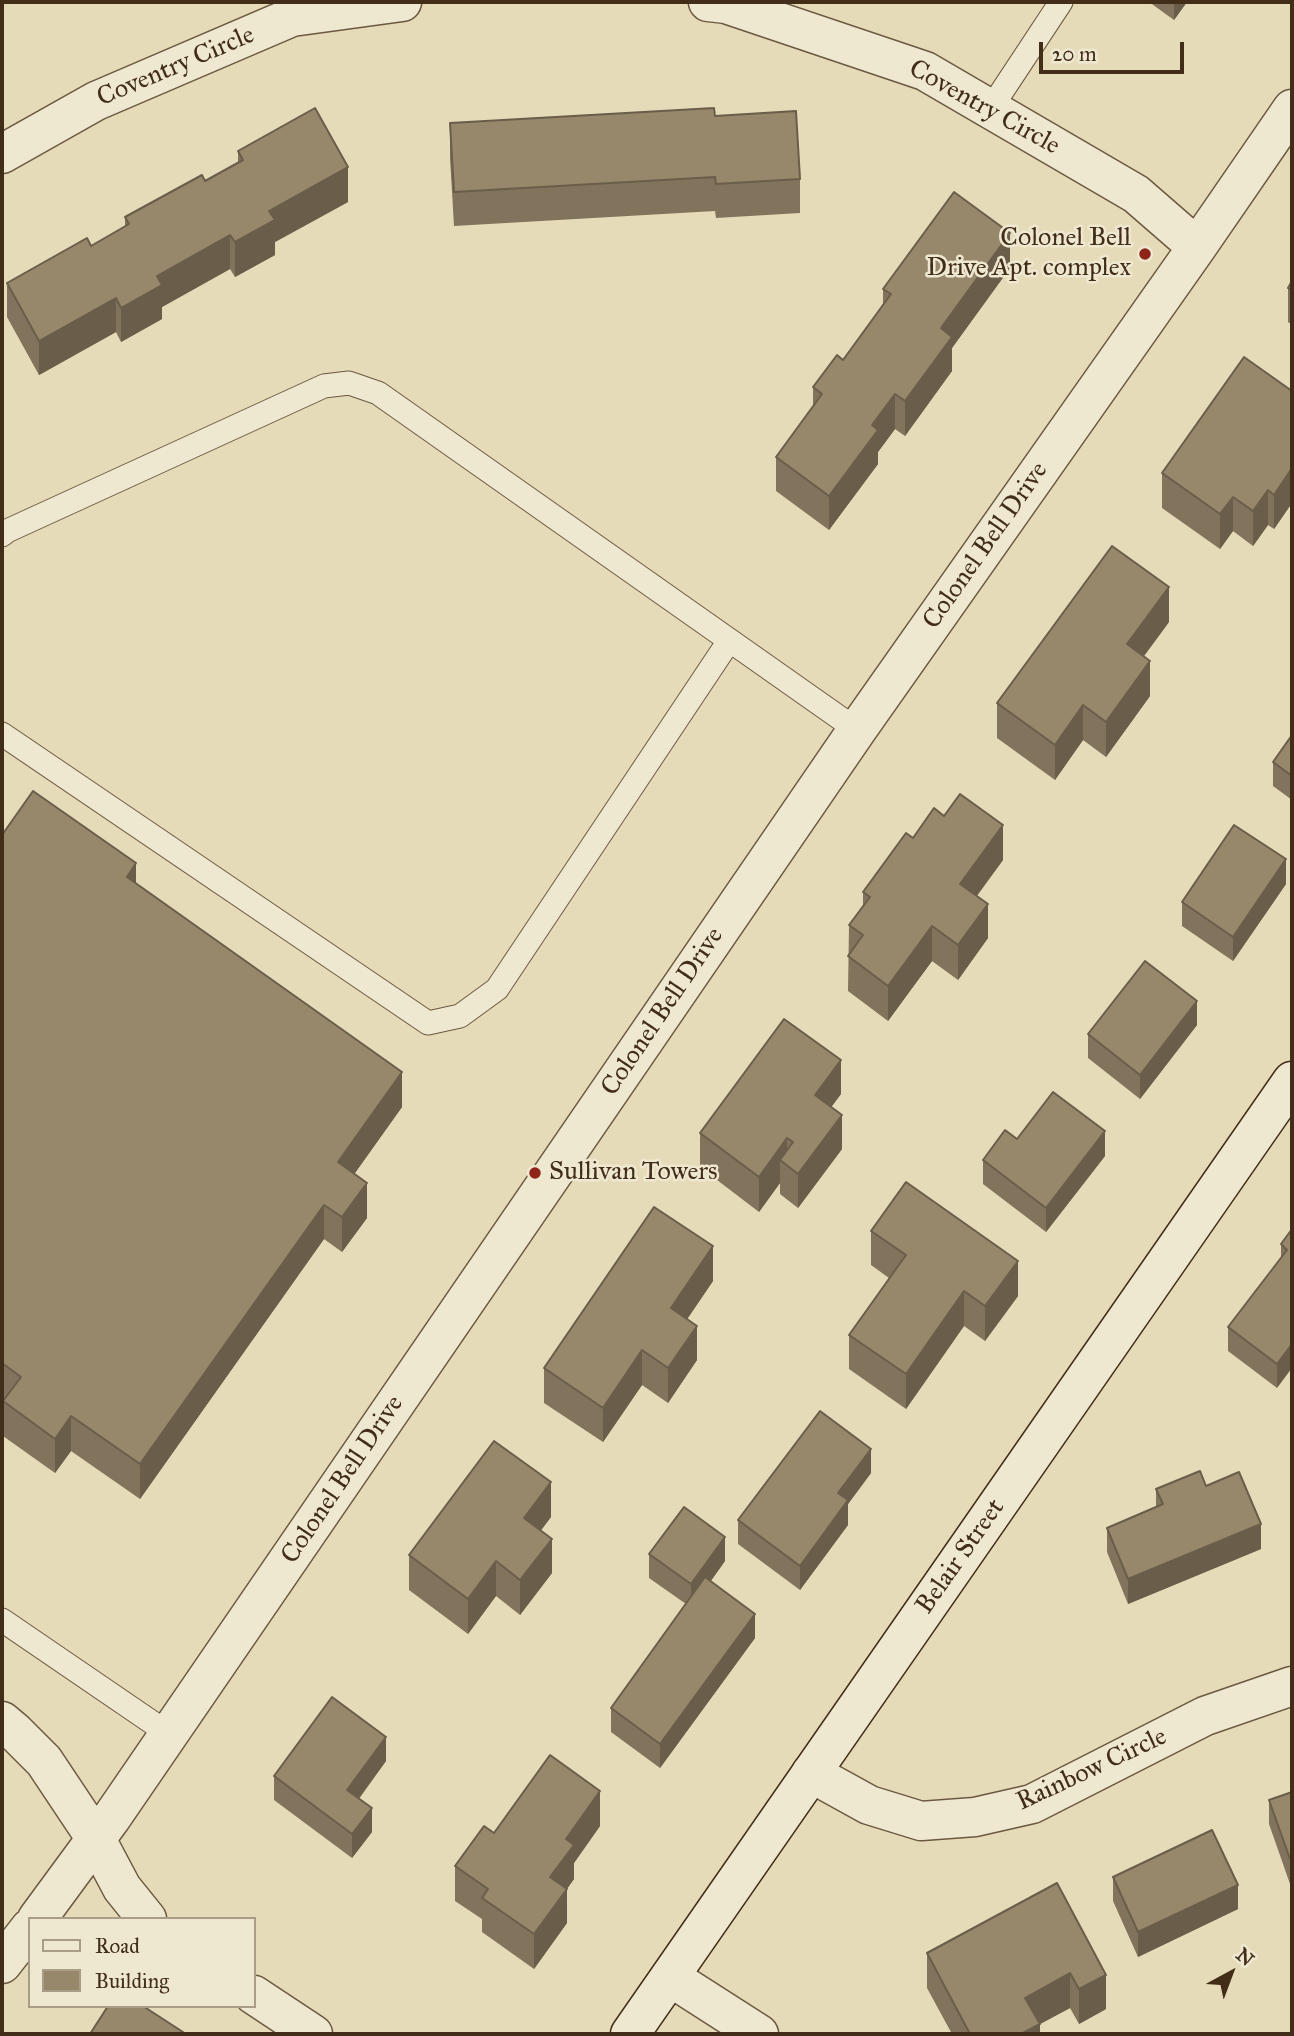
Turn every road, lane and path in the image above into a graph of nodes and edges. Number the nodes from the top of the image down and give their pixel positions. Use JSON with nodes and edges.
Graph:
{"nodes":[{"id":1,"x":402,"y":2,"type":"edge"},
{"id":2,"x":708,"y":2,"type":"edge"},
{"id":3,"x":1061,"y":2,"type":"edge"},
{"id":4,"x":991,"y":108,"type":"junction"},
{"id":5,"x":1292,"y":108,"type":"edge"},
{"id":6,"x":2,"y":154,"type":"edge"},
{"id":7,"x":1197,"y":247,"type":"junction"},
{"id":8,"x":2,"y":536,"type":"edge"},
{"id":9,"x":729,"y":641,"type":"junction"},
{"id":10,"x":857,"y":730,"type":"junction"},
{"id":11,"x":2,"y":734,"type":"edge"},
{"id":12,"x":1292,"y":1081,"type":"edge"},
{"id":13,"x":2,"y":1619,"type":"edge"},
{"id":14,"x":1292,"y":1686,"type":"edge"},
{"id":15,"x":2,"y":1721,"type":"edge"},
{"id":16,"x":169,"y":1734,"type":"junction"},
{"id":17,"x":811,"y":1773,"type":"junction"},
{"id":18,"x":96,"y":1839,"type":"junction"},
{"id":19,"x":38,"y":1917,"type":"edge"},
{"id":20,"x":145,"y":1917,"type":"edge"},
{"id":21,"x":28,"y":1931,"type":"edge"},
{"id":22,"x":2,"y":1964,"type":"edge"},
{"id":23,"x":670,"y":1977,"type":"junction"},
{"id":24,"x":256,"y":1996,"type":"edge"},
{"id":25,"x":313,"y":2034,"type":"edge"},
{"id":26,"x":630,"y":2034,"type":"edge"},
{"id":27,"x":759,"y":2034,"type":"edge"}],
"edges":[{"from":1,"to":6,"type":"street","name":"Coventry Circle"},
{"from":2,"to":4,"type":"street","name":"Coventry Circle"},
{"from":3,"to":4,"type":"lane"},
{"from":4,"to":7,"type":"street","name":"Coventry Circle"},
{"from":5,"to":7,"type":"street","name":"Colonel Bell Drive"},
{"from":7,"to":10,"type":"street","name":"Colonel Bell Drive"},
{"from":8,"to":9,"type":"lane"},
{"from":9,"to":10,"type":"lane"},
{"from":9,"to":11,"type":"lane"},
{"from":10,"to":16,"type":"street","name":"Colonel Bell Drive"},
{"from":12,"to":17,"type":"street","name":"Belair Street"},
{"from":13,"to":16,"type":"lane"},
{"from":14,"to":17,"type":"street","name":"Rainbow Circle"},
{"from":15,"to":18,"type":"street"},
{"from":16,"to":18,"type":"street","name":"Colonel Bell Drive"},
{"from":17,"to":23,"type":"street","name":"Belair Street"},
{"from":18,"to":19,"type":"street","name":"Colonel Bell Drive"},
{"from":18,"to":20,"type":"street"},
{"from":21,"to":22,"type":"street"},
{"from":23,"to":26,"type":"street","name":"Belair Street"},
{"from":23,"to":27,"type":"street"},
{"from":24,"to":25,"type":"street"}]}
